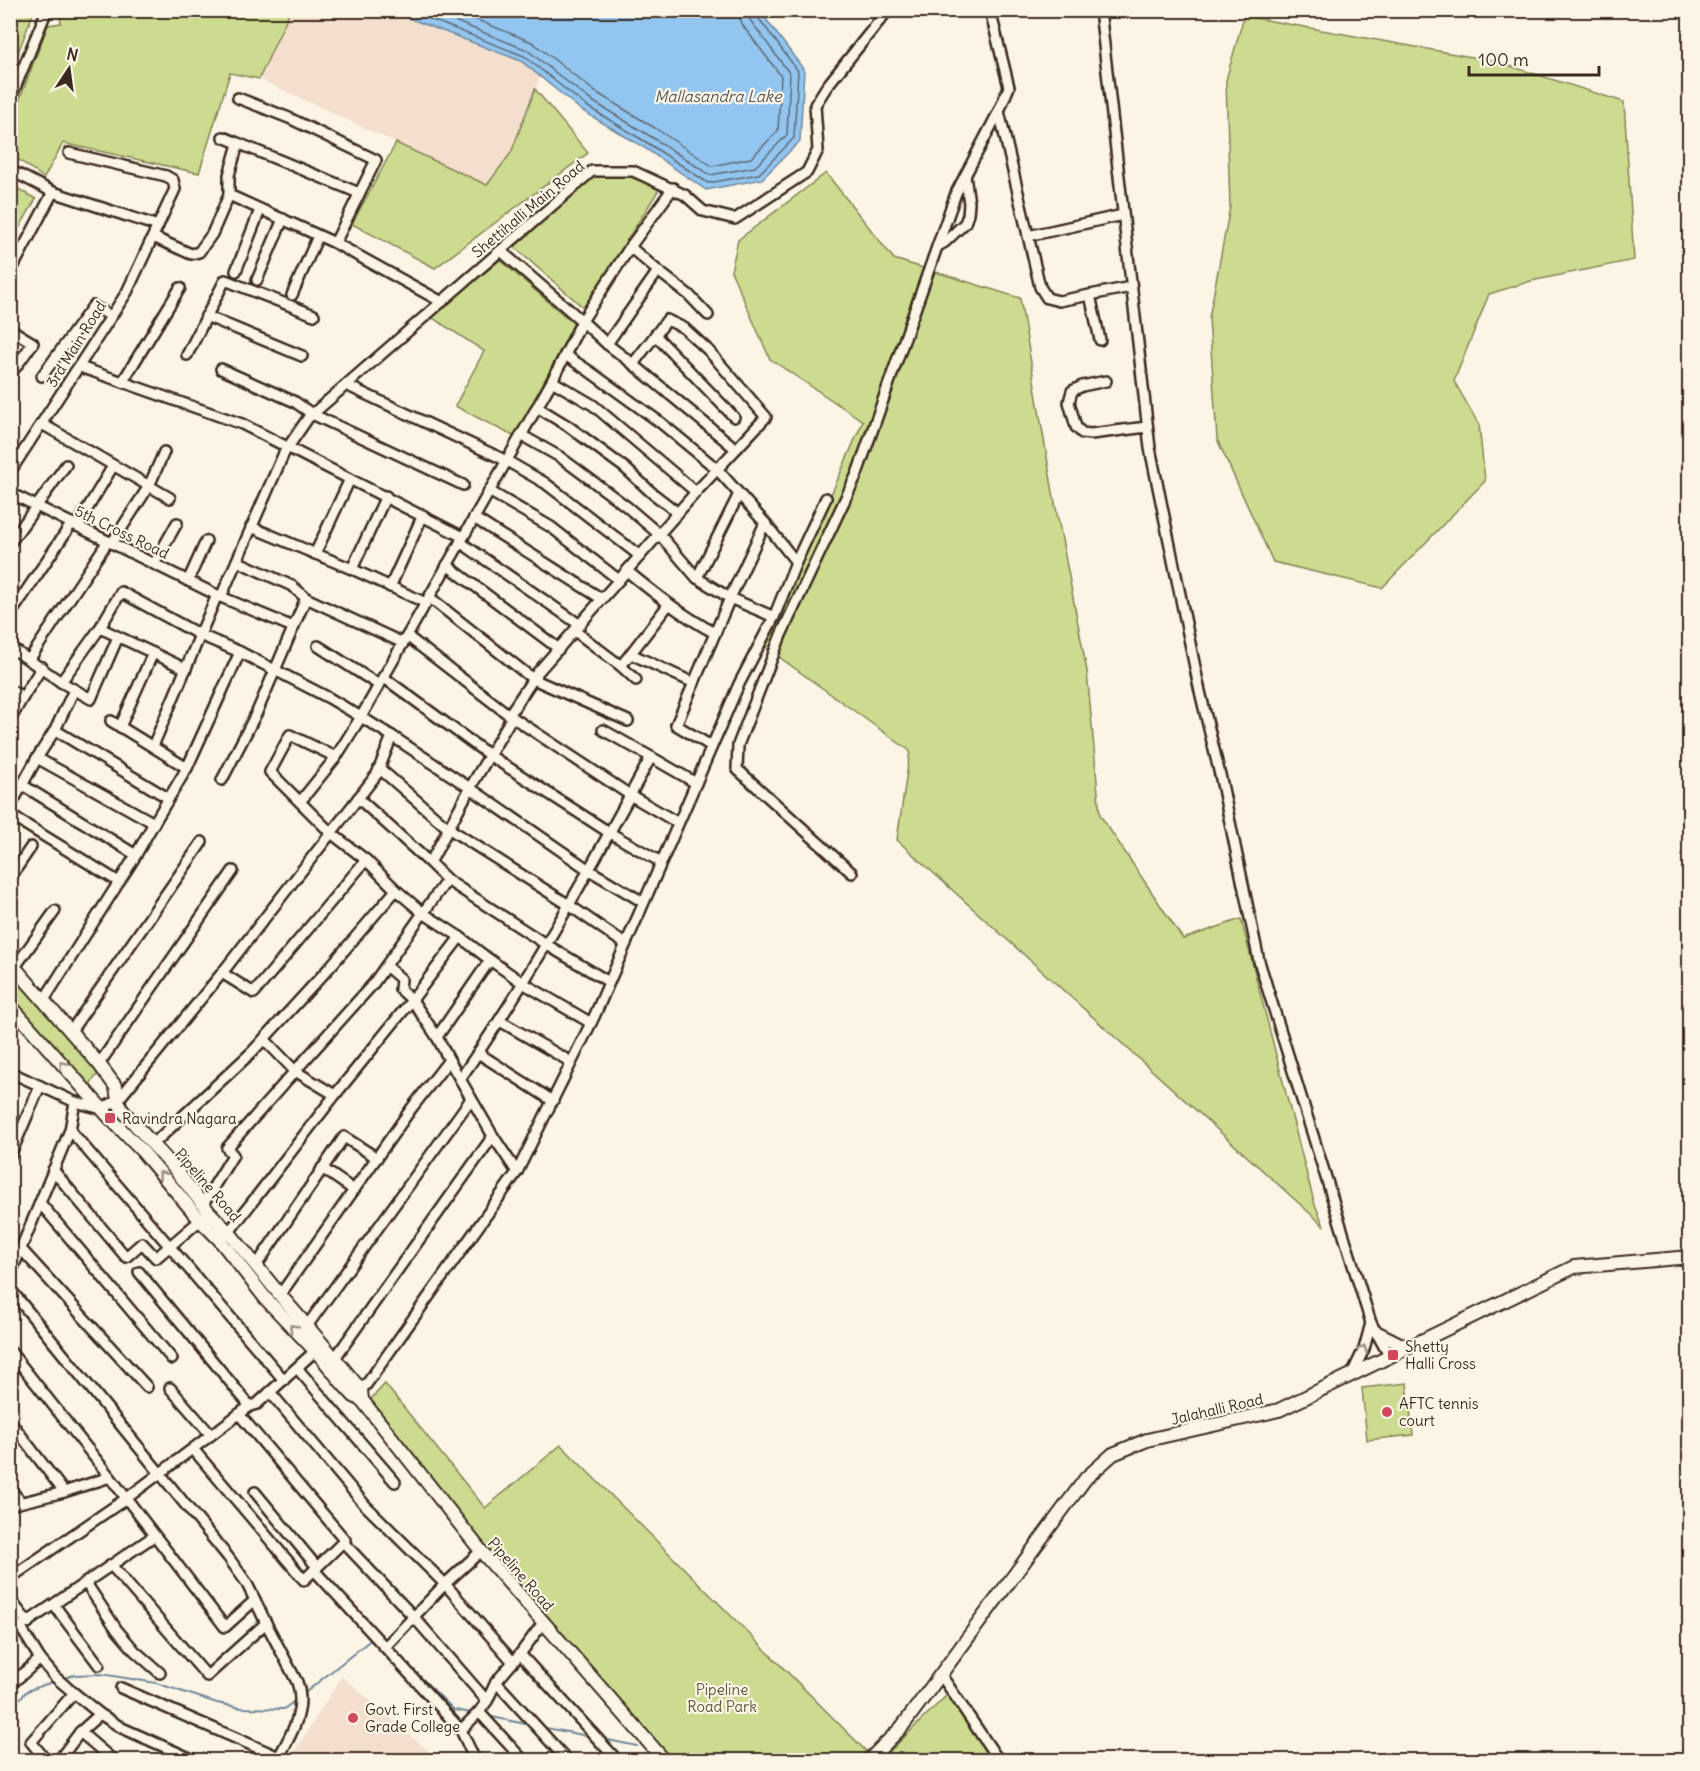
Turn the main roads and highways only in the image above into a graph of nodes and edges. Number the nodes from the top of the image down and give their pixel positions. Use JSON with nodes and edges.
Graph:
{"nodes":[{"id":1,"x":13,"y":964,"type":"edge"},
{"id":2,"x":10,"y":1005,"type":"edge"},
{"id":3,"x":204,"y":1212,"type":"junction"},
{"id":4,"x":1689,"y":1257,"type":"edge"},
{"id":5,"x":1374,"y":1328,"type":"road end"},
{"id":6,"x":1408,"y":1348,"type":"junction"},
{"id":7,"x":359,"y":1395,"type":"junction"},
{"id":8,"x":664,"y":1761,"type":"edge"},
{"id":9,"x":869,"y":1761,"type":"edge"}],
"edges":[{"from":1,"to":3,"type":"main road","name":"Pipeline Road"},
{"from":3,"to":2,"type":"main road","name":"Pipeline Road","one_way":true},
{"from":7,"to":3,"type":"main road","name":"Pipeline Road","one_way":true},
{"from":3,"to":7,"type":"main road","name":"Pipeline Road"},
{"from":4,"to":6,"type":"main road","name":"Jalahalli Road"},
{"from":5,"to":6,"type":"main road"},
{"from":6,"to":9,"type":"main road","name":"Jalahalli Road"},
{"from":7,"to":8,"type":"main road","name":"Pipeline Road"}]}
